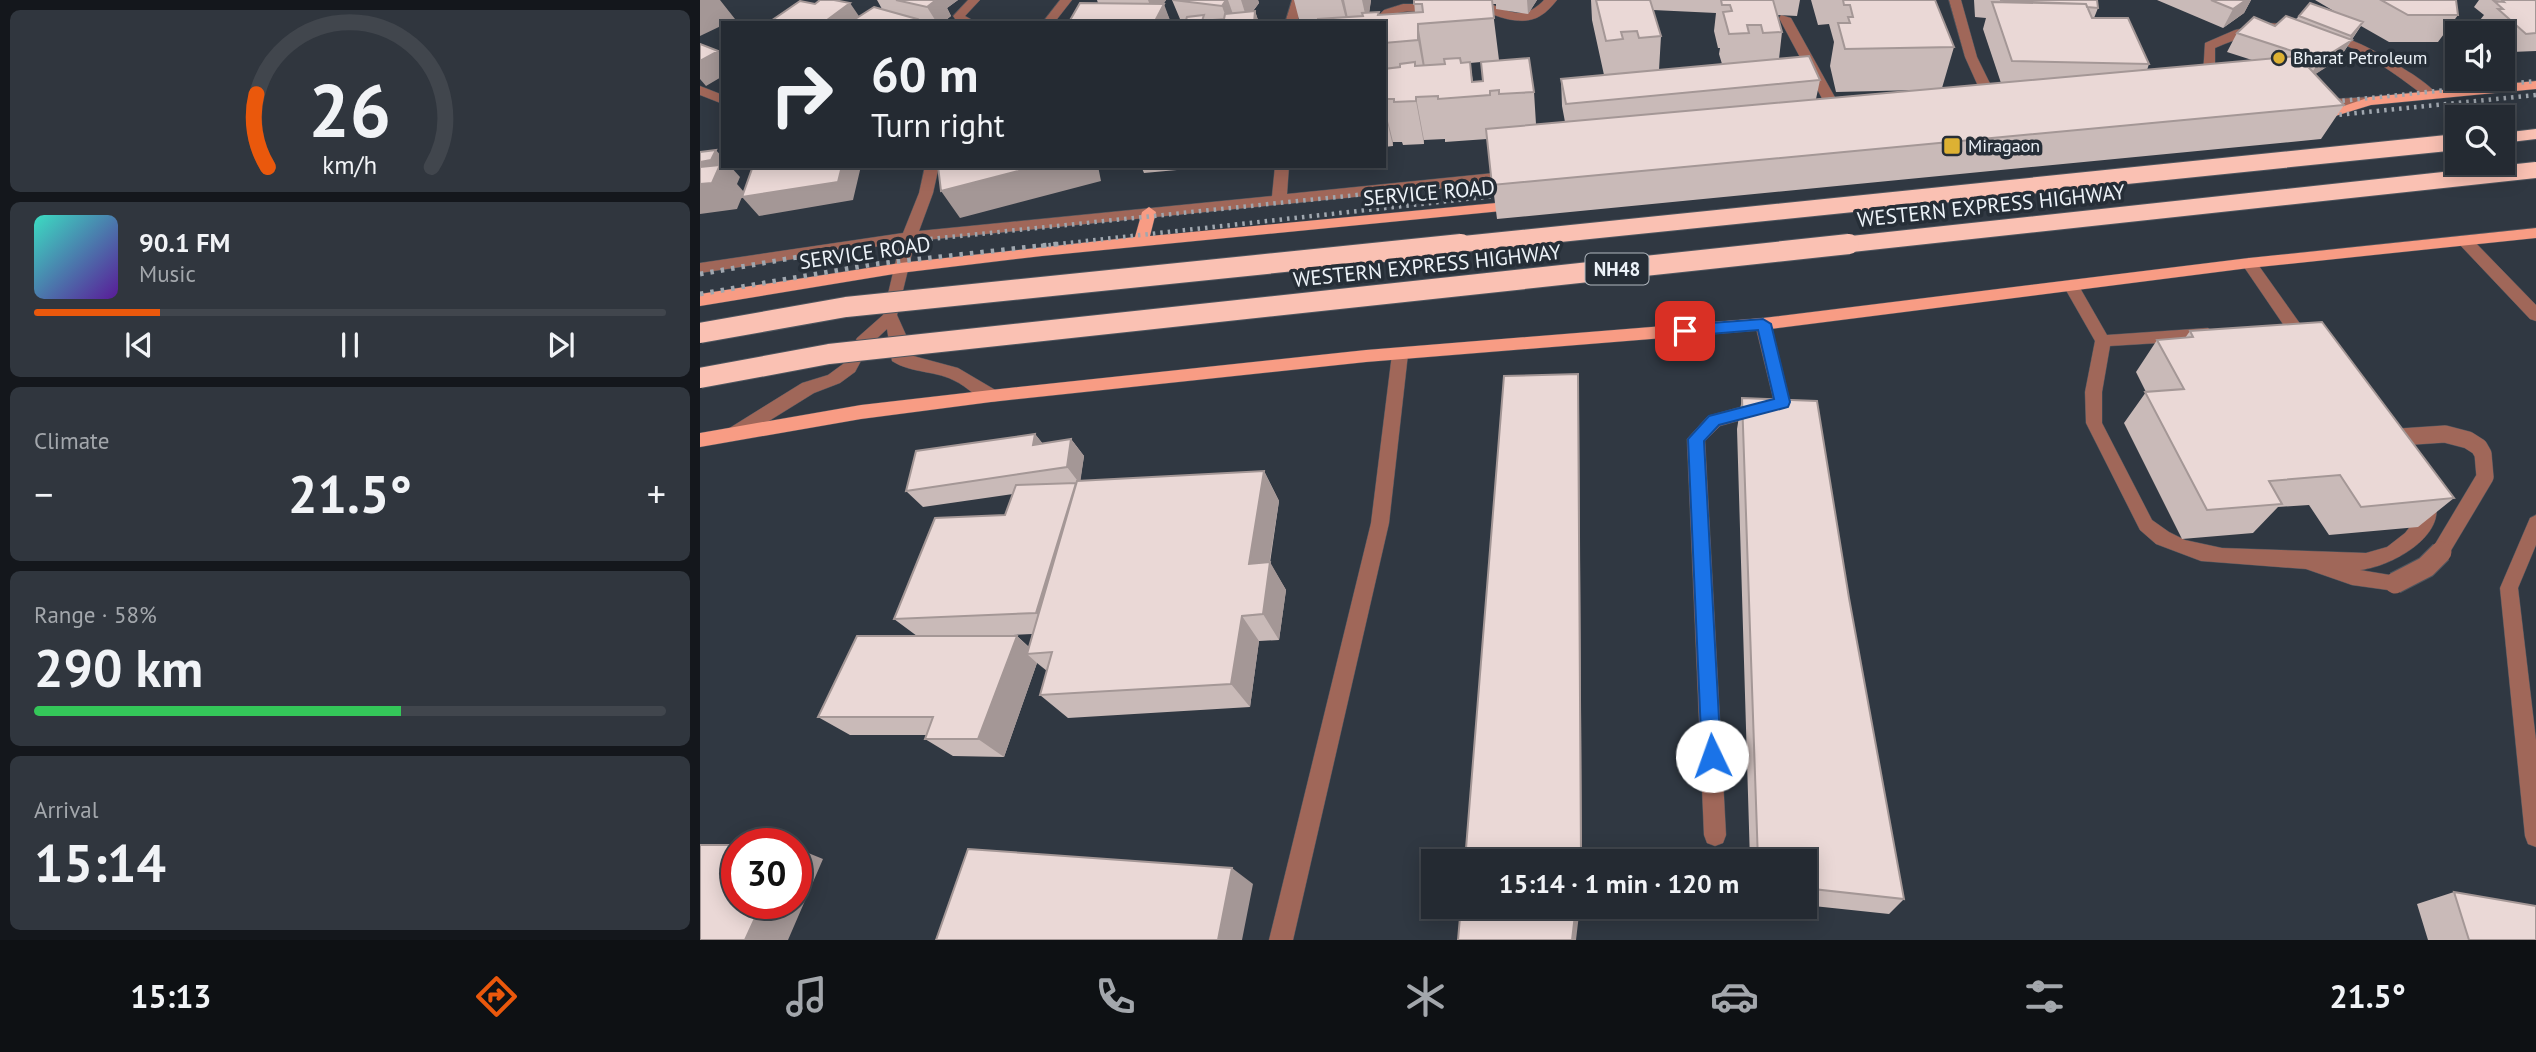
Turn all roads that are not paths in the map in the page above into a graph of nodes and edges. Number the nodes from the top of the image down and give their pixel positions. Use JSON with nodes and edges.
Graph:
{"nodes":[{"id":1,"x":974,"y":0,"type":"edge"},
{"id":2,"x":1066,"y":0,"type":"edge"},
{"id":3,"x":1298,"y":0,"type":"edge"},
{"id":4,"x":1476,"y":0,"type":"edge"},
{"id":5,"x":1551,"y":0,"type":"edge"},
{"id":6,"x":1955,"y":0,"type":"edge"},
{"id":7,"x":1444,"y":8,"type":"edge"},
{"id":8,"x":1785,"y":18,"type":"dead end"},
{"id":9,"x":962,"y":21,"type":"edge"},
{"id":10,"x":1050,"y":21,"type":"edge"},
{"id":11,"x":1292,"y":21,"type":"edge"},
{"id":12,"x":1377,"y":21,"type":"edge"},
{"id":13,"x":2536,"y":85,"type":"edge"},
{"id":14,"x":700,"y":90,"type":"edge"},
{"id":15,"x":2432,"y":95,"type":"junction"},
{"id":16,"x":2225,"y":98,"type":"edge"},
{"id":17,"x":721,"y":99,"type":"edge"},
{"id":18,"x":2370,"y":101,"type":"junction"},
{"id":19,"x":2301,"y":105,"type":"edge"},
{"id":20,"x":1999,"y":117,"type":"edge"},
{"id":21,"x":2309,"y":120,"type":"edge"},
{"id":22,"x":1847,"y":133,"type":"edge"},
{"id":23,"x":2536,"y":134,"type":"edge"},
{"id":24,"x":2515,"y":136,"type":"edge"},
{"id":25,"x":2445,"y":143,"type":"edge"},
{"id":26,"x":932,"y":168,"type":"edge"},
{"id":27,"x":1282,"y":168,"type":"edge"},
{"id":28,"x":2536,"y":170,"type":"edge"},
{"id":29,"x":1522,"y":175,"type":"edge"},
{"id":30,"x":1279,"y":200,"type":"junction"},
{"id":31,"x":1539,"y":204,"type":"edge"},
{"id":32,"x":1149,"y":212,"type":"junction"},
{"id":33,"x":2536,"y":233,"type":"edge"},
{"id":34,"x":909,"y":237,"type":"junction"},
{"id":35,"x":1142,"y":240,"type":"junction"},
{"id":36,"x":2465,"y":241,"type":"junction"},
{"id":37,"x":2249,"y":263,"type":"junction"},
{"id":38,"x":700,"y":268,"type":"edge"},
{"id":39,"x":900,"y":268,"type":"junction"},
{"id":40,"x":2071,"y":285,"type":"junction"},
{"id":41,"x":700,"y":300,"type":"edge"},
{"id":42,"x":2536,"y":315,"type":"edge"},
{"id":43,"x":890,"y":317,"type":"junction"},
{"id":44,"x":1763,"y":324,"type":"junction"},
{"id":45,"x":2269,"y":330,"type":"edge"},
{"id":46,"x":700,"y":333,"type":"edge"},
{"id":47,"x":2228,"y":333,"type":"edge"},
{"id":48,"x":2103,"y":341,"type":"junction"},
{"id":49,"x":1400,"y":354,"type":"junction"},
{"id":50,"x":700,"y":378,"type":"edge"},
{"id":51,"x":991,"y":396,"type":"junction"},
{"id":52,"x":2371,"y":421,"type":"edge"},
{"id":53,"x":734,"y":433,"type":"junction"},
{"id":54,"x":700,"y":440,"type":"edge"},
{"id":55,"x":2368,"y":441,"type":"edge"},
{"id":56,"x":2393,"y":452,"type":"edge"},
{"id":57,"x":2414,"y":482,"type":"edge"},
{"id":58,"x":2536,"y":523,"type":"edge"},
{"id":59,"x":2308,"y":561,"type":"junction"},
{"id":60,"x":1716,"y":835,"type":"dead end"},
{"id":61,"x":2536,"y":836,"type":"edge"},
{"id":62,"x":1281,"y":940,"type":"edge"}],
"edges":[{"from":1,"to":9,"type":"street"},
{"from":2,"to":10,"type":"street"},
{"from":3,"to":11,"type":"street"},
{"from":4,"to":5,"type":"street"},
{"from":6,"to":20,"type":"street"},
{"from":7,"to":12,"type":"street"},
{"from":8,"to":22,"type":"street"},
{"from":13,"to":15,"type":"main road"},
{"from":14,"to":17,"type":"street"},
{"from":15,"to":16,"type":"street"},
{"from":15,"to":18,"type":"main road"},
{"from":18,"to":19,"type":"street"},
{"from":18,"to":21,"type":"main road"},
{"from":23,"to":24,"type":"highway"},
{"from":25,"to":46,"type":"highway","name":"WESTERN EXPRESS HIGHWAY","number":"NH48","bridge":true},
{"from":26,"to":34,"type":"street"},
{"from":27,"to":30,"type":"street"},
{"from":28,"to":50,"type":"highway","name":"WESTERN EXPRESS HIGHWAY","number":"NH48","bridge":true},
{"from":29,"to":30,"type":"street"},
{"from":30,"to":32,"type":"street"},
{"from":31,"to":35,"type":"main road","name":"SERVICE ROAD"},
{"from":32,"to":34,"type":"street"},
{"from":32,"to":35,"type":"main road"},
{"from":33,"to":36,"type":"main road"},
{"from":34,"to":38,"type":"street"},
{"from":34,"to":39,"type":"street"},
{"from":35,"to":39,"type":"main road","name":"SERVICE ROAD"},
{"from":36,"to":37,"type":"main road"},
{"from":36,"to":42,"type":"street"},
{"from":37,"to":40,"type":"main road"},
{"from":37,"to":45,"type":"street"},
{"from":39,"to":41,"type":"main road","name":"SERVICE ROAD"},
{"from":39,"to":43,"type":"street"},
{"from":40,"to":44,"type":"main road"},
{"from":40,"to":48,"type":"street"},
{"from":43,"to":51,"type":"street"},
{"from":43,"to":53,"type":"street"},
{"from":44,"to":49,"type":"main road"},
{"from":44,"to":60,"type":"street"},
{"from":47,"to":48,"type":"street"},
{"from":48,"to":59,"type":"street"},
{"from":49,"to":51,"type":"main road"},
{"from":49,"to":62,"type":"street"},
{"from":51,"to":53,"type":"main road"},
{"from":52,"to":56,"type":"street"},
{"from":53,"to":54,"type":"main road"},
{"from":55,"to":59,"type":"street","bridge":true},
{"from":57,"to":59,"type":"street"},
{"from":58,"to":61,"type":"street"}]}
